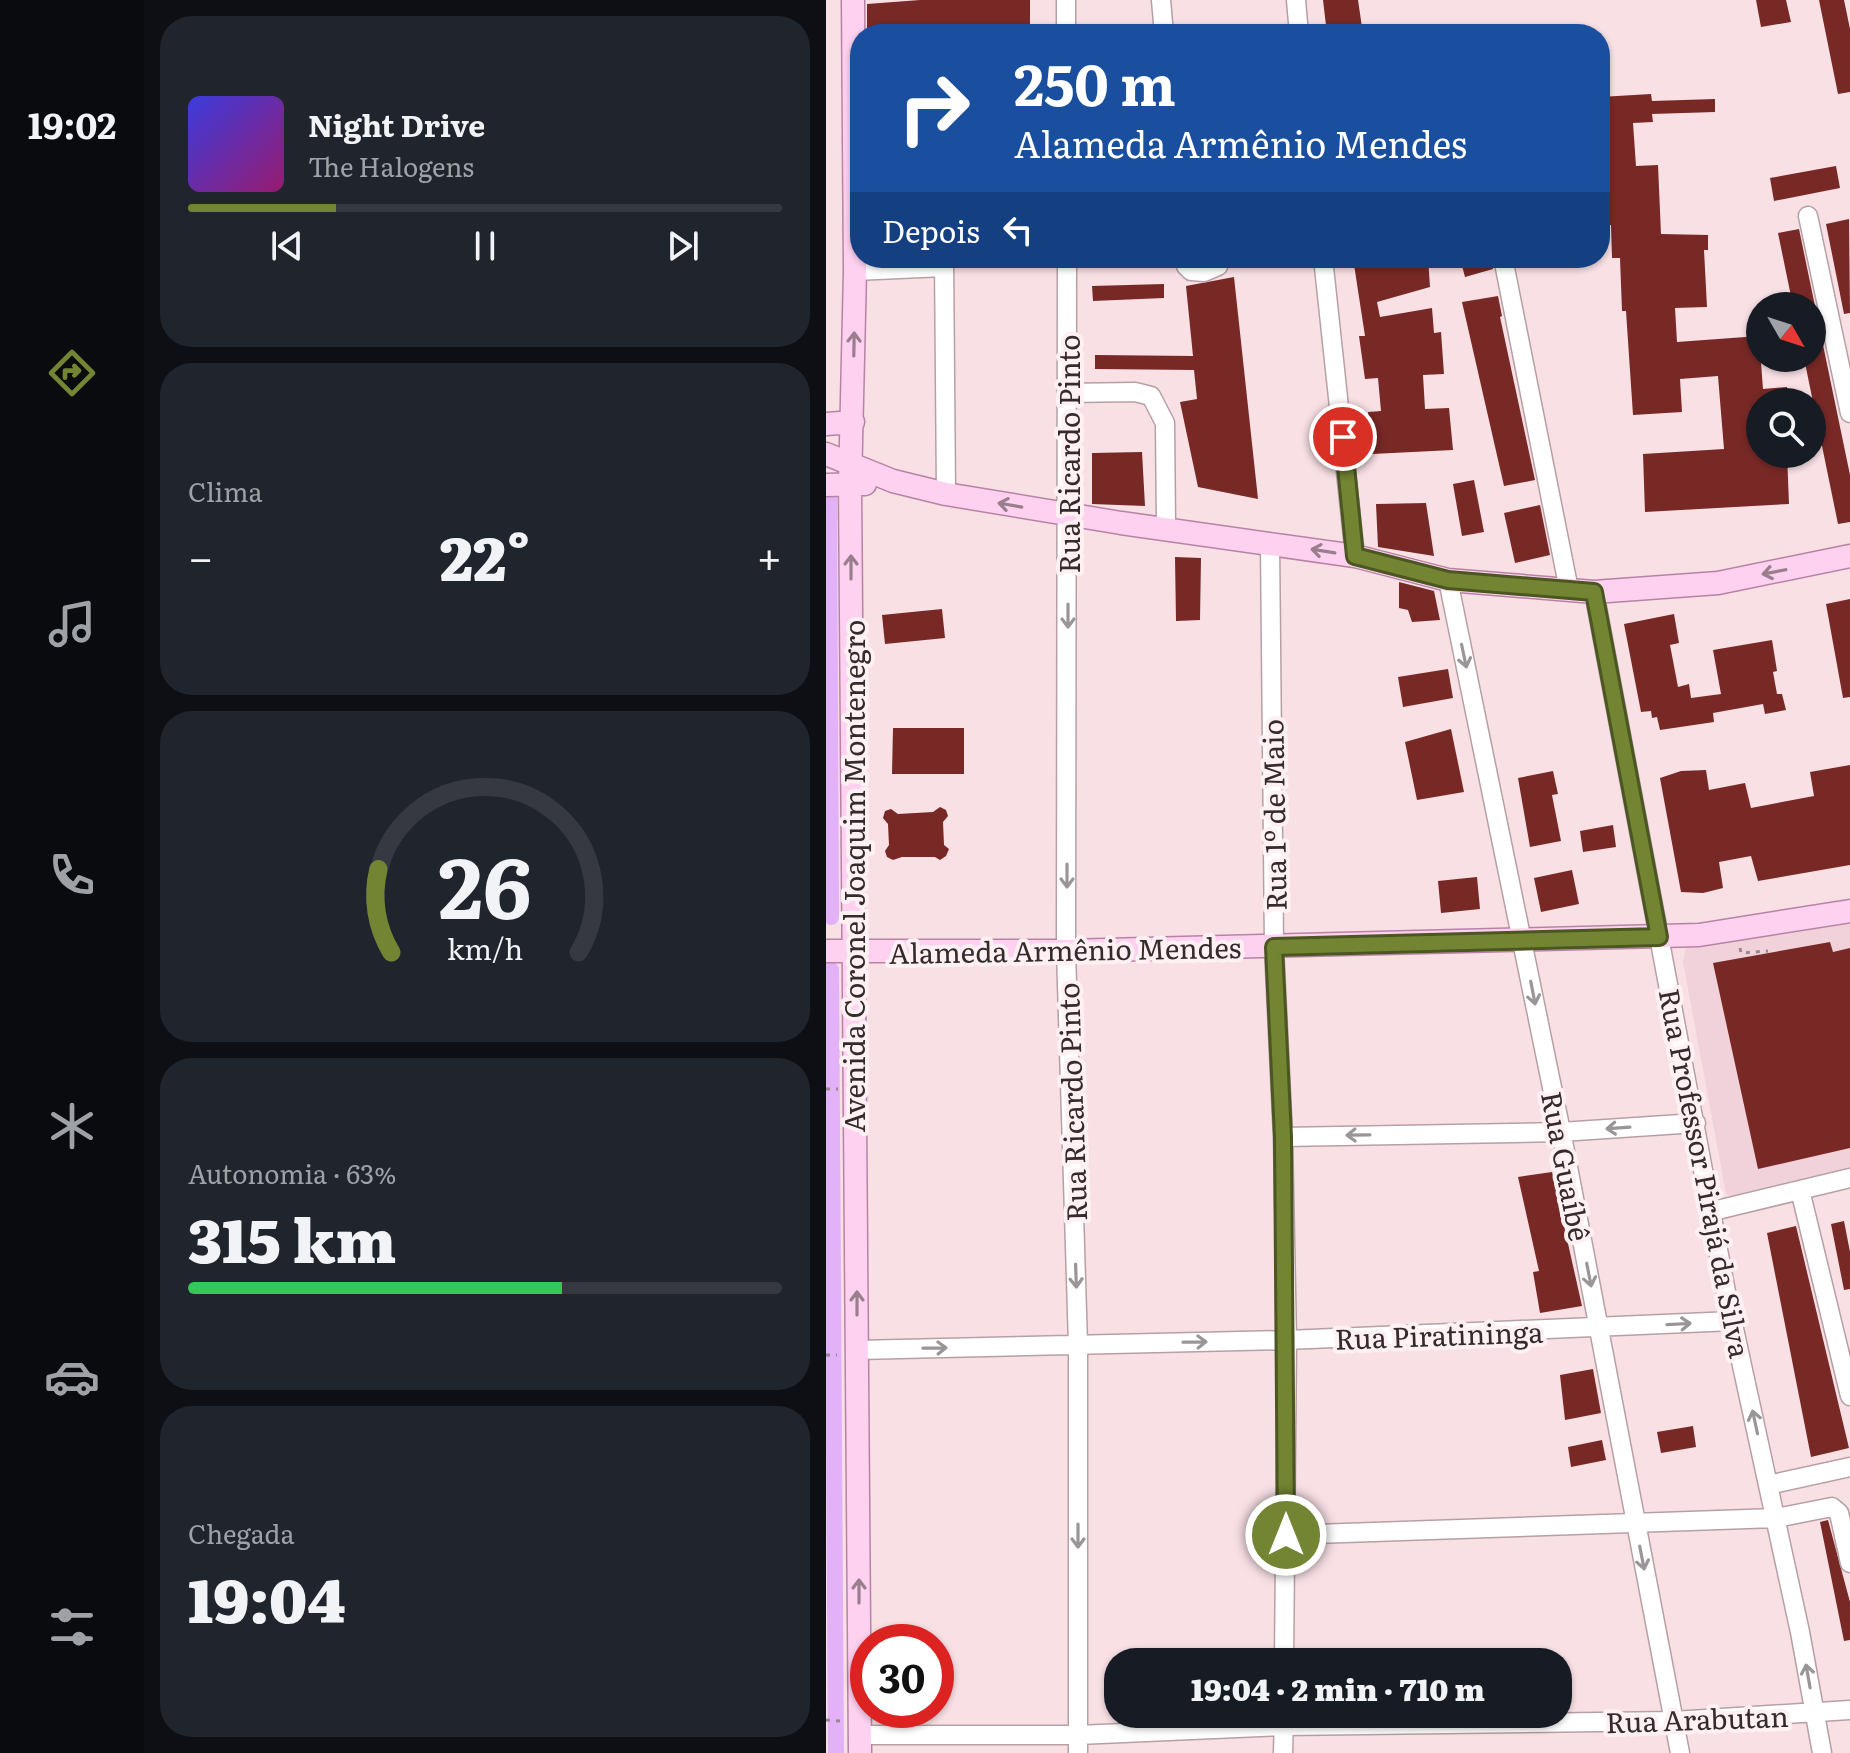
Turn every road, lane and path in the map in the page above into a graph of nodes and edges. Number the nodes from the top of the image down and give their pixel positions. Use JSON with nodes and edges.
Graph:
{"nodes":[{"id":1,"x":853,"y":0,"type":"edge"},
{"id":2,"x":1066,"y":0,"type":"edge"},
{"id":3,"x":1161,"y":0,"type":"edge"},
{"id":4,"x":1296,"y":0,"type":"edge"},
{"id":5,"x":853,"y":24,"type":"edge"},
{"id":6,"x":1066,"y":24,"type":"edge"},
{"id":7,"x":1163,"y":24,"type":"edge"},
{"id":8,"x":1298,"y":24,"type":"edge"},
{"id":9,"x":1808,"y":216,"type":"dead end"},
{"id":10,"x":855,"y":268,"type":"edge"},
{"id":11,"x":888,"y":268,"type":"edge"},
{"id":12,"x":944,"y":268,"type":"edge"},
{"id":13,"x":1067,"y":268,"type":"edge"},
{"id":14,"x":1188,"y":268,"type":"edge"},
{"id":15,"x":1213,"y":268,"type":"edge"},
{"id":16,"x":1324,"y":268,"type":"edge"},
{"id":17,"x":1505,"y":268,"type":"edge"},
{"id":18,"x":855,"y":271,"type":"junction"},
{"id":19,"x":1068,"y":393,"type":"junction"},
{"id":20,"x":1850,"y":413,"type":"edge"},
{"id":21,"x":853,"y":422,"type":"junction"},
{"id":22,"x":826,"y":424,"type":"edge"},
{"id":23,"x":826,"y":454,"type":"edge"},
{"id":24,"x":851,"y":475,"type":"junction"},
{"id":25,"x":826,"y":485,"type":"edge"},
{"id":26,"x":946,"y":494,"type":"junction"},
{"id":27,"x":1068,"y":514,"type":"junction"},
{"id":28,"x":1166,"y":528,"type":"junction"},
{"id":29,"x":1270,"y":543,"type":"junction"},
{"id":30,"x":1355,"y":556,"type":"junction"},
{"id":31,"x":1850,"y":556,"type":"edge"},
{"id":32,"x":1448,"y":580,"type":"junction"},
{"id":33,"x":1569,"y":590,"type":"junction"},
{"id":34,"x":1594,"y":592,"type":"junction"},
{"id":35,"x":1850,"y":911,"type":"edge"},
{"id":36,"x":1659,"y":937,"type":"junction"},
{"id":37,"x":1522,"y":939,"type":"junction"},
{"id":38,"x":1766,"y":942,"type":"dead end"},
{"id":39,"x":1274,"y":947,"type":"junction"},
{"id":40,"x":839,"y":951,"type":"edge"},
{"id":41,"x":1066,"y":951,"type":"junction"},
{"id":42,"x":1741,"y":953,"type":"dead end"},
{"id":43,"x":1696,"y":1123,"type":"junction"},
{"id":44,"x":1561,"y":1132,"type":"junction"},
{"id":45,"x":1283,"y":1137,"type":"junction"},
{"id":46,"x":1850,"y":1178,"type":"edge"},
{"id":47,"x":1800,"y":1190,"type":"junction"},
{"id":48,"x":1713,"y":1211,"type":"junction"},
{"id":49,"x":1733,"y":1321,"type":"junction"},
{"id":50,"x":1599,"y":1328,"type":"junction"},
{"id":51,"x":1287,"y":1340,"type":"junction"},
{"id":52,"x":1078,"y":1345,"type":"junction"},
{"id":53,"x":857,"y":1350,"type":"junction"},
{"id":54,"x":1850,"y":1396,"type":"edge"},
{"id":55,"x":1850,"y":1467,"type":"edge"},
{"id":56,"x":1768,"y":1485,"type":"junction"},
{"id":57,"x":1776,"y":1518,"type":"junction"},
{"id":58,"x":1636,"y":1524,"type":"junction"},
{"id":59,"x":1286,"y":1535,"type":"junction"},
{"id":60,"x":1850,"y":1563,"type":"edge"},
{"id":61,"x":1284,"y":1648,"type":"edge"},
{"id":62,"x":1850,"y":1710,"type":"edge"},
{"id":63,"x":1815,"y":1714,"type":"junction"},
{"id":64,"x":1572,"y":1721,"type":"edge"},
{"id":65,"x":1674,"y":1721,"type":"junction"},
{"id":66,"x":1215,"y":1728,"type":"edge"},
{"id":67,"x":1284,"y":1728,"type":"edge"},
{"id":68,"x":860,"y":1744,"type":"edge"},
{"id":69,"x":1078,"y":1744,"type":"edge"},
{"id":70,"x":1283,"y":1753,"type":"edge"},
{"id":71,"x":1680,"y":1753,"type":"edge"},
{"id":72,"x":1822,"y":1753,"type":"edge"}],
"edges":[{"from":1,"to":5,"type":"main road","name":"Avenida Coronel Joaquim Montenegro"},
{"from":2,"to":6,"type":"street"},
{"from":3,"to":7,"type":"street"},
{"from":4,"to":8,"type":"street"},
{"from":9,"to":20,"type":"street"},
{"from":10,"to":18,"type":"main road","name":"Avenida Coronel Joaquim Montenegro"},
{"from":11,"to":18,"type":"street"},
{"from":12,"to":26,"type":"street"},
{"from":13,"to":19,"type":"street","name":"Rua Ricardo Pinto"},
{"from":14,"to":15,"type":"street"},
{"from":16,"to":30,"type":"street"},
{"from":17,"to":33,"type":"street"},
{"from":21,"to":18,"type":"main road","name":"Avenida Coronel Joaquim Montenegro","one_way":true},
{"from":19,"to":27,"type":"street","name":"Rua Ricardo Pinto"},
{"from":19,"to":28,"type":"street"},
{"from":21,"to":22,"type":"main road"},
{"from":21,"to":24,"type":"main road","name":"Avenida Coronel Joaquim Montenegro"},
{"from":23,"to":24,"type":"main road"},
{"from":24,"to":25,"type":"main road"},
{"from":24,"to":26,"type":"main road"},
{"from":40,"to":24,"type":"main road","name":"Avenida Coronel Joaquim Montenegro","one_way":true},
{"from":27,"to":26,"type":"main road","one_way":true},
{"from":27,"to":28,"type":"main road"},
{"from":27,"to":41,"type":"street","name":"Rua Ricardo Pinto","one_way":true},
{"from":28,"to":29,"type":"main road"},
{"from":30,"to":29,"type":"main road","one_way":true},
{"from":29,"to":39,"type":"street","name":"Rua 1º de Maio"},
{"from":30,"to":32,"type":"main road"},
{"from":31,"to":34,"type":"main road","one_way":true},
{"from":32,"to":33,"type":"main road"},
{"from":32,"to":37,"type":"street","name":"Rua Guaíbê","one_way":true},
{"from":33,"to":34,"type":"main road"},
{"from":34,"to":36,"type":"street","name":"Rua Professor Pirajá da Silva"},
{"from":35,"to":36,"type":"main road","name":"Alameda Armênio Mendes"},
{"from":36,"to":37,"type":"main road","name":"Alameda Armênio Mendes"},
{"from":36,"to":43,"type":"street","name":"Rua Professor Pirajá da Silva"},
{"from":37,"to":39,"type":"main road","name":"Alameda Armênio Mendes"},
{"from":37,"to":44,"type":"street","name":"Rua Guaíbê","one_way":true},
{"from":38,"to":42,"type":"path"},
{"from":39,"to":41,"type":"main road","name":"Alameda Armênio Mendes"},
{"from":39,"to":45,"type":"street","name":"Rua 1º de Maio"},
{"from":40,"to":41,"type":"main road","name":"Alameda Armênio Mendes"},
{"from":53,"to":40,"type":"main road","name":"Avenida Coronel Joaquim Montenegro","one_way":true},
{"from":41,"to":52,"type":"street","name":"Rua Ricardo Pinto","one_way":true},
{"from":43,"to":44,"type":"street","one_way":true},
{"from":43,"to":48,"type":"street","name":"Rua Professor Pirajá da Silva"},
{"from":44,"to":45,"type":"street","one_way":true},
{"from":44,"to":50,"type":"street","name":"Rua Guaíbê","one_way":true},
{"from":45,"to":51,"type":"street","name":"Rua 1º de Maio"},
{"from":46,"to":47,"type":"street"},
{"from":47,"to":48,"type":"street"},
{"from":47,"to":54,"type":"street"},
{"from":48,"to":49,"type":"street","name":"Rua Professor Pirajá da Silva"},
{"from":50,"to":49,"type":"street","name":"Rua Piratininga","one_way":true},
{"from":56,"to":49,"type":"street","name":"Rua Professor Pirajá da Silva","one_way":true},
{"from":50,"to":51,"type":"street","name":"Rua Piratininga"},
{"from":50,"to":58,"type":"street","name":"Rua Guaíbê"},
{"from":52,"to":51,"type":"street","name":"Rua Piratininga","one_way":true},
{"from":51,"to":59,"type":"street","name":"Rua 1º de Maio"},
{"from":53,"to":52,"type":"street","name":"Rua Piratininga","one_way":true},
{"from":52,"to":69,"type":"street","name":"Rua Ricardo Pinto","one_way":true},
{"from":68,"to":53,"type":"main road","name":"Avenida Coronel Joaquim Montenegro","one_way":true},
{"from":55,"to":56,"type":"street"},
{"from":56,"to":57,"type":"street","name":"Rua Professor Pirajá da Silva"},
{"from":57,"to":58,"type":"street"},
{"from":57,"to":60,"type":"street"},
{"from":63,"to":57,"type":"street","name":"Rua Professor Pirajá da Silva","one_way":true},
{"from":58,"to":59,"type":"street"},
{"from":58,"to":65,"type":"street","name":"Rua Guaíbê","one_way":true},
{"from":59,"to":61,"type":"street","name":"Rua 1º de Maio"},
{"from":62,"to":63,"type":"street","name":"Rua Arabutan"},
{"from":63,"to":65,"type":"street","name":"Rua Arabutan"},
{"from":63,"to":72,"type":"street","name":"Rua Professor Pirajá da Silva"},
{"from":64,"to":65,"type":"street","name":"Rua Arabutan"},
{"from":65,"to":71,"type":"street","name":"Rua Guaíbê"},
{"from":66,"to":69,"type":"street","name":"Rua Arabutan"},
{"from":67,"to":70,"type":"street"},
{"from":68,"to":69,"type":"street","name":"Rua Arabutan"}]}
